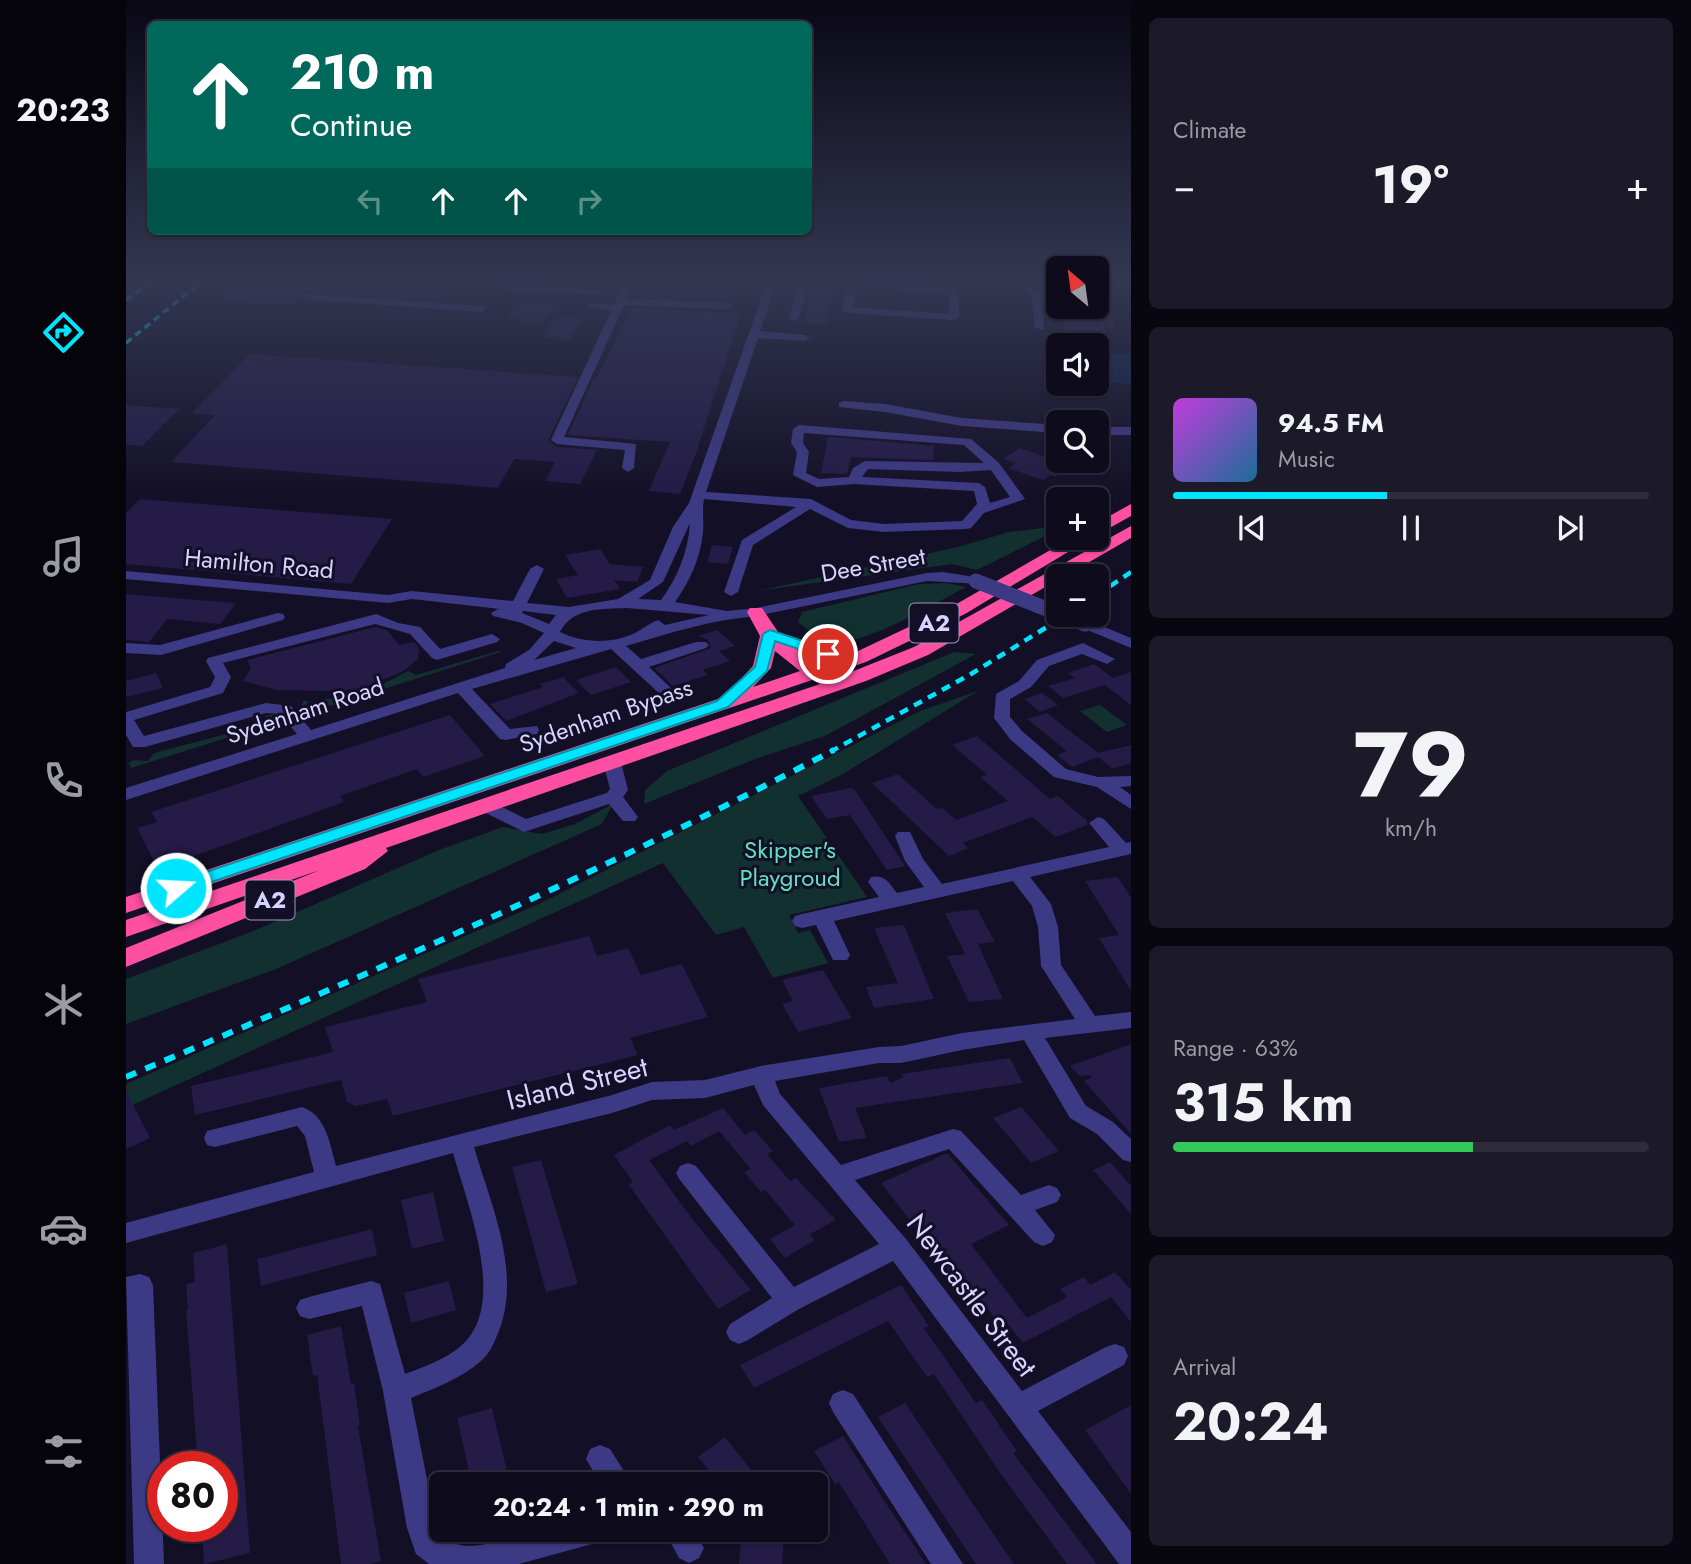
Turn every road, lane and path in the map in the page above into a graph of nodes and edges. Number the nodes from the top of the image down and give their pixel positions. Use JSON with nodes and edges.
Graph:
{"nodes":[{"id":1,"x":595,"y":355,"type":"edge"},
{"id":2,"x":746,"y":355,"type":"edge"},
{"id":3,"x":843,"y":405,"type":"dead end"},
{"id":4,"x":1046,"y":428,"type":"edge"},
{"id":5,"x":1109,"y":431,"type":"edge"},
{"id":6,"x":1131,"y":431,"type":"edge"},
{"id":7,"x":995,"y":466,"type":"junction"},
{"id":8,"x":979,"y":467,"type":"junction"},
{"id":9,"x":628,"y":468,"type":"dead end"},
{"id":10,"x":854,"y":480,"type":"junction"},
{"id":11,"x":979,"y":486,"type":"junction"},
{"id":12,"x":814,"y":493,"type":"junction"},
{"id":13,"x":699,"y":494,"type":"junction"},
{"id":14,"x":1131,"y":509,"type":"edge"},
{"id":15,"x":978,"y":510,"type":"junction"},
{"id":16,"x":1109,"y":523,"type":"edge"},
{"id":17,"x":1131,"y":531,"type":"edge"},
{"id":18,"x":1062,"y":550,"type":"edge"},
{"id":19,"x":537,"y":569,"type":"dead end"},
{"id":20,"x":126,"y":575,"type":"edge"},
{"id":21,"x":731,"y":592,"type":"dead end"},
{"id":22,"x":623,"y":602,"type":"junction"},
{"id":23,"x":667,"y":606,"type":"junction"},
{"id":24,"x":1046,"y":609,"type":"edge"},
{"id":25,"x":516,"y":610,"type":"junction"},
{"id":26,"x":575,"y":612,"type":"junction"},
{"id":27,"x":756,"y":612,"type":"junction"},
{"id":28,"x":732,"y":614,"type":"junction"},
{"id":29,"x":278,"y":617,"type":"dead end"},
{"id":30,"x":1092,"y":627,"type":"edge"},
{"id":31,"x":552,"y":632,"type":"junction"},
{"id":32,"x":649,"y":633,"type":"junction"},
{"id":33,"x":771,"y":636,"type":"junction"},
{"id":34,"x":492,"y":639,"type":"dead end"},
{"id":35,"x":1131,"y":643,"type":"edge"},
{"id":36,"x":610,"y":644,"type":"junction"},
{"id":37,"x":701,"y":645,"type":"dead end"},
{"id":38,"x":126,"y":648,"type":"edge"},
{"id":39,"x":859,"y":658,"type":"junction"},
{"id":40,"x":1107,"y":659,"type":"dead end"},
{"id":41,"x":638,"y":665,"type":"junction"},
{"id":42,"x":815,"y":673,"type":"junction"},
{"id":43,"x":499,"y":675,"type":"junction"},
{"id":44,"x":461,"y":687,"type":"junction"},
{"id":45,"x":832,"y":687,"type":"junction"},
{"id":46,"x":667,"y":692,"type":"dead end"},
{"id":47,"x":723,"y":704,"type":"junction"},
{"id":48,"x":126,"y":718,"type":"edge"},
{"id":49,"x":531,"y":730,"type":"dead end"},
{"id":50,"x":307,"y":736,"type":"junction"},
{"id":51,"x":612,"y":762,"type":"junction"},
{"id":52,"x":1131,"y":781,"type":"edge"},
{"id":53,"x":1103,"y":783,"type":"junction"},
{"id":54,"x":126,"y":794,"type":"edge"},
{"id":55,"x":613,"y":797,"type":"junction"},
{"id":56,"x":1131,"y":803,"type":"edge"},
{"id":57,"x":484,"y":805,"type":"junction"},
{"id":58,"x":629,"y":817,"type":"dead end"},
{"id":59,"x":1098,"y":823,"type":"dead end"},
{"id":60,"x":409,"y":831,"type":"junction"},
{"id":61,"x":904,"y":836,"type":"dead end"},
{"id":62,"x":1126,"y":849,"type":"edge"},
{"id":63,"x":1017,"y":873,"type":"junction"},
{"id":64,"x":878,"y":882,"type":"dead end"},
{"id":65,"x":937,"y":891,"type":"junction"},
{"id":66,"x":892,"y":901,"type":"junction"},
{"id":67,"x":126,"y":905,"type":"edge"},
{"id":68,"x":126,"y":929,"type":"edge"},
{"id":69,"x":840,"y":955,"type":"dead end"},
{"id":70,"x":126,"y":958,"type":"edge"},
{"id":71,"x":1131,"y":1020,"type":"edge"},
{"id":72,"x":1090,"y":1025,"type":"junction"},
{"id":73,"x":1030,"y":1032,"type":"junction"},
{"id":74,"x":761,"y":1075,"type":"junction"},
{"id":75,"x":215,"y":1138,"type":"dead end"},
{"id":76,"x":460,"y":1141,"type":"junction"},
{"id":77,"x":1131,"y":1153,"type":"edge"},
{"id":78,"x":688,"y":1173,"type":"dead end"},
{"id":79,"x":838,"y":1175,"type":"junction"},
{"id":80,"x":327,"y":1178,"type":"junction"},
{"id":81,"x":1049,"y":1195,"type":"dead end"},
{"id":82,"x":1017,"y":1208,"type":"junction"},
{"id":83,"x":126,"y":1233,"type":"edge"},
{"id":84,"x":1042,"y":1235,"type":"dead end"},
{"id":85,"x":897,"y":1247,"type":"junction"},
{"id":86,"x":126,"y":1288,"type":"edge"},
{"id":87,"x":790,"y":1301,"type":"junction"},
{"id":88,"x":309,"y":1308,"type":"dead end"},
{"id":89,"x":739,"y":1332,"type":"dead end"},
{"id":90,"x":1115,"y":1356,"type":"dead end"},
{"id":91,"x":396,"y":1391,"type":"junction"},
{"id":92,"x":843,"y":1402,"type":"dead end"},
{"id":93,"x":1018,"y":1407,"type":"junction"},
{"id":94,"x":600,"y":1459,"type":"dead end"},
{"id":95,"x":609,"y":1472,"type":"edge"},
{"id":96,"x":547,"y":1542,"type":"edge"},
{"id":97,"x":1131,"y":1556,"type":"edge"},
{"id":98,"x":149,"y":1564,"type":"edge"},
{"id":99,"x":948,"y":1564,"type":"edge"}],
"edges":[{"from":1,"to":9,"type":"street"},
{"from":2,"to":13,"type":"street"},
{"from":3,"to":4,"type":"street"},
{"from":5,"to":6,"type":"street"},
{"from":7,"to":8,"type":"street"},
{"from":7,"to":12,"type":"street"},
{"from":7,"to":15,"type":"street"},
{"from":8,"to":10,"type":"street"},
{"from":8,"to":11,"type":"street"},
{"from":10,"to":11,"type":"street"},
{"from":10,"to":12,"type":"street"},
{"from":11,"to":15,"type":"street"},
{"from":12,"to":13,"type":"street"},
{"from":12,"to":15,"type":"street"},
{"from":12,"to":21,"type":"street"},
{"from":13,"to":22,"type":"street"},
{"from":13,"to":23,"type":"street"},
{"from":14,"to":16,"type":"highway"},
{"from":17,"to":45,"type":"highway","name":"Sydenham Bypass","number":"A2"},
{"from":18,"to":39,"type":"highway","name":"Sydenham Bypass","number":"A2"},
{"from":19,"to":25,"type":"street"},
{"from":20,"to":25,"type":"street","name":"Hamilton Road"},
{"from":22,"to":23,"type":"street","name":"Dee Street"},
{"from":22,"to":26,"type":"street"},
{"from":23,"to":28,"type":"street","name":"Dee Street"},
{"from":23,"to":32,"type":"street"},
{"from":24,"to":27,"type":"street","name":"Dee Street","bridge":true},
{"from":25,"to":26,"type":"street","name":"Hamilton Road"},
{"from":25,"to":31,"type":"street","name":"Hamilton Road"},
{"from":26,"to":31,"type":"street","name":"Sydenham Road"},
{"from":27,"to":28,"type":"street","name":"Dee Street"},
{"from":27,"to":33,"type":"highway"},
{"from":28,"to":32,"type":"street","name":"Dee Street"},
{"from":29,"to":38,"type":"street"},
{"from":30,"to":35,"type":"street","name":"Dee Street","bridge":true},
{"from":31,"to":36,"type":"street","name":"Hamilton Road"},
{"from":31,"to":43,"type":"street","name":"Sydenham Road"},
{"from":32,"to":36,"type":"street","name":"Dee Street"},
{"from":33,"to":39,"type":"highway"},
{"from":33,"to":42,"type":"highway"},
{"from":33,"to":47,"type":"highway"},
{"from":34,"to":48,"type":"street"},
{"from":36,"to":41,"type":"street"},
{"from":36,"to":43,"type":"street","name":"Sydenham Road"},
{"from":37,"to":41,"type":"street"},
{"from":39,"to":42,"type":"highway","name":"Sydenham Bypass","number":"A2"},
{"from":40,"to":53,"type":"street"},
{"from":41,"to":46,"type":"street"},
{"from":42,"to":45,"type":"highway"},
{"from":42,"to":47,"type":"highway","name":"Sydenham Bypass","number":"A2"},
{"from":43,"to":44,"type":"street","name":"Sydenham Road"},
{"from":44,"to":49,"type":"street"},
{"from":44,"to":50,"type":"street","name":"Sydenham Road"},
{"from":45,"to":51,"type":"highway","name":"Sydenham Bypass","number":"A2"},
{"from":47,"to":67,"type":"highway","name":"Sydenham Bypass","number":"A2"},
{"from":48,"to":50,"type":"street"},
{"from":50,"to":54,"type":"street","name":"Sydenham Road"},
{"from":51,"to":55,"type":"street"},
{"from":51,"to":57,"type":"highway","name":"Sydenham Bypass","number":"A2"},
{"from":52,"to":53,"type":"street"},
{"from":53,"to":56,"type":"street"},
{"from":55,"to":57,"type":"street"},
{"from":55,"to":58,"type":"street"},
{"from":57,"to":60,"type":"highway","name":"Sydenham Bypass","number":"A2"},
{"from":59,"to":62,"type":"street"},
{"from":60,"to":68,"type":"highway"},
{"from":60,"to":70,"type":"highway","number":"A2"},
{"from":61,"to":65,"type":"street"},
{"from":62,"to":63,"type":"street"},
{"from":63,"to":65,"type":"street"},
{"from":63,"to":72,"type":"street"},
{"from":64,"to":66,"type":"street"},
{"from":65,"to":66,"type":"street"},
{"from":66,"to":69,"type":"street"},
{"from":71,"to":72,"type":"street","name":"Island Street"},
{"from":72,"to":73,"type":"street","name":"Island Street"},
{"from":73,"to":74,"type":"street","name":"Island Street"},
{"from":73,"to":77,"type":"street"},
{"from":74,"to":76,"type":"street","name":"Island Street"},
{"from":74,"to":79,"type":"street","name":"Newcastle Street"},
{"from":75,"to":80,"type":"street"},
{"from":76,"to":80,"type":"street","name":"Island Street"},
{"from":76,"to":91,"type":"street"},
{"from":78,"to":87,"type":"street"},
{"from":79,"to":82,"type":"street"},
{"from":79,"to":85,"type":"street","name":"Newcastle Street"},
{"from":80,"to":83,"type":"street","name":"Island Street"},
{"from":81,"to":82,"type":"street"},
{"from":82,"to":84,"type":"street"},
{"from":85,"to":87,"type":"street"},
{"from":85,"to":93,"type":"street","name":"Newcastle Street"},
{"from":86,"to":98,"type":"street"},
{"from":87,"to":89,"type":"street"},
{"from":88,"to":91,"type":"street"},
{"from":90,"to":93,"type":"street"},
{"from":91,"to":96,"type":"street"},
{"from":92,"to":99,"type":"street"},
{"from":93,"to":97,"type":"street","name":"Newcastle Street"},
{"from":94,"to":95,"type":"street"}]}
